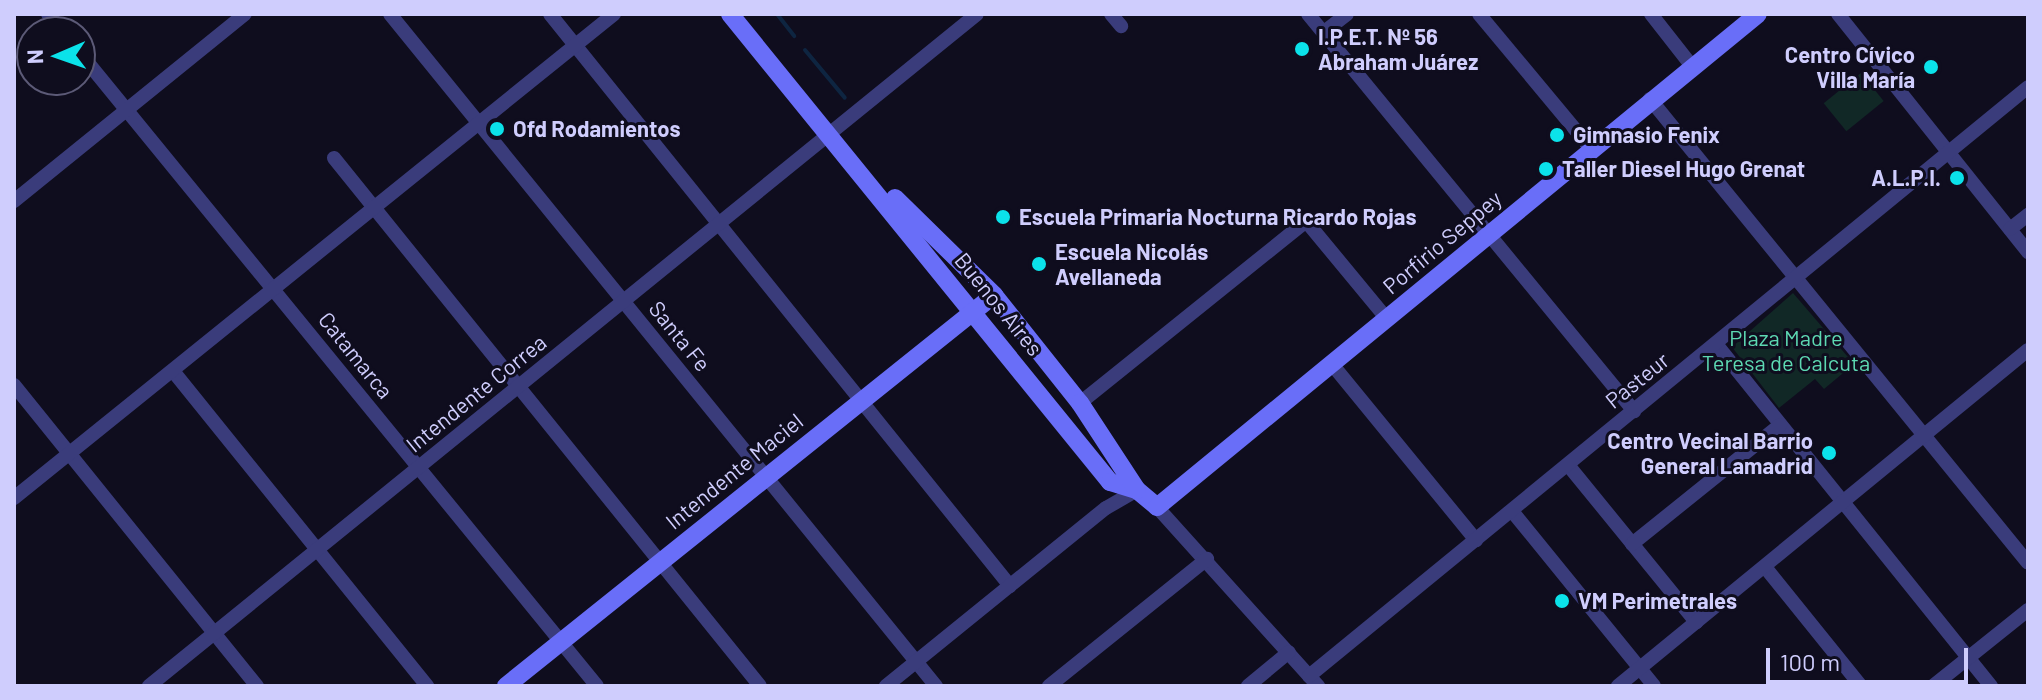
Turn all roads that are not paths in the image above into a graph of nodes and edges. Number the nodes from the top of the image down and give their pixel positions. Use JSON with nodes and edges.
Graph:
{"nodes":[{"id":1,"x":245,"y":14,"type":"edge"},
{"id":2,"x":390,"y":14,"type":"edge"},
{"id":3,"x":550,"y":14,"type":"edge"},
{"id":4,"x":614,"y":14,"type":"edge"},
{"id":5,"x":730,"y":14,"type":"edge"},
{"id":6,"x":977,"y":14,"type":"edge"},
{"id":7,"x":1111,"y":14,"type":"edge"},
{"id":8,"x":1308,"y":14,"type":"edge"},
{"id":9,"x":1347,"y":14,"type":"edge"},
{"id":10,"x":1479,"y":14,"type":"edge"},
{"id":11,"x":1651,"y":14,"type":"edge"},
{"id":12,"x":1758,"y":14,"type":"edge"},
{"id":13,"x":1838,"y":14,"type":"edge"},
{"id":14,"x":1121,"y":26,"type":"dead end"},
{"id":15,"x":1324,"y":32,"type":"junction"},
{"id":16,"x":575,"y":45,"type":"junction"},
{"id":17,"x":1691,"y":65,"type":"junction"},
{"id":18,"x":96,"y":73,"type":"edge"},
{"id":19,"x":2028,"y":87,"type":"edge"},
{"id":20,"x":1650,"y":99,"type":"junction"},
{"id":21,"x":126,"y":110,"type":"junction"},
{"id":22,"x":479,"y":122,"type":"junction"},
{"id":23,"x":831,"y":135,"type":"junction"},
{"id":24,"x":1590,"y":147,"type":"junction"},
{"id":25,"x":1948,"y":153,"type":"junction"},
{"id":26,"x":334,"y":158,"type":"dead end"},
{"id":27,"x":14,"y":201,"type":"edge"},
{"id":28,"x":372,"y":206,"type":"junction"},
{"id":29,"x":2028,"y":215,"type":"edge"},
{"id":30,"x":720,"y":225,"type":"junction"},
{"id":31,"x":2010,"y":229,"type":"junction"},
{"id":32,"x":1490,"y":234,"type":"junction"},
{"id":33,"x":2028,"y":252,"type":"edge"},
{"id":34,"x":1797,"y":277,"type":"junction"},
{"id":35,"x":273,"y":289,"type":"junction"},
{"id":36,"x":994,"y":295,"type":"junction"},
{"id":37,"x":625,"y":302,"type":"junction"},
{"id":38,"x":973,"y":311,"type":"junction"},
{"id":39,"x":1387,"y":319,"type":"junction"},
{"id":40,"x":1716,"y":344,"type":"junction"},
{"id":41,"x":2028,"y":350,"type":"edge"},
{"id":42,"x":1331,"y":363,"type":"junction"},
{"id":43,"x":173,"y":371,"type":"junction"},
{"id":44,"x":14,"y":385,"type":"edge"},
{"id":45,"x":519,"y":387,"type":"junction"},
{"id":46,"x":860,"y":400,"type":"junction"},
{"id":47,"x":1080,"y":403,"type":"junction"},
{"id":48,"x":1634,"y":411,"type":"junction"},
{"id":49,"x":1780,"y":425,"type":"junction"},
{"id":50,"x":1925,"y":434,"type":"junction"},
{"id":51,"x":70,"y":453,"type":"junction"},
{"id":52,"x":1568,"y":465,"type":"junction"},
{"id":53,"x":419,"y":468,"type":"junction"},
{"id":54,"x":764,"y":476,"type":"junction"},
{"id":55,"x":1137,"y":490,"type":"junction"},
{"id":56,"x":14,"y":498,"type":"edge"},
{"id":57,"x":1843,"y":503,"type":"junction"},
{"id":58,"x":1157,"y":507,"type":"junction"},
{"id":59,"x":1512,"y":511,"type":"junction"},
{"id":60,"x":1476,"y":540,"type":"junction"},
{"id":61,"x":1632,"y":544,"type":"junction"},
{"id":62,"x":317,"y":550,"type":"junction"},
{"id":63,"x":1207,"y":559,"type":"junction"},
{"id":64,"x":2028,"y":563,"type":"edge"},
{"id":65,"x":660,"y":564,"type":"junction"},
{"id":66,"x":1765,"y":567,"type":"junction"},
{"id":67,"x":1010,"y":586,"type":"junction"},
{"id":68,"x":2028,"y":610,"type":"edge"},
{"id":69,"x":1696,"y":622,"type":"junction"},
{"id":70,"x":215,"y":633,"type":"junction"},
{"id":71,"x":561,"y":642,"type":"junction"},
{"id":72,"x":1289,"y":652,"type":"junction"},
{"id":73,"x":1969,"y":659,"type":"junction"},
{"id":74,"x":916,"y":661,"type":"junction"},
{"id":75,"x":1640,"y":668,"type":"junction"},
{"id":76,"x":1314,"y":681,"type":"edge"},
{"id":77,"x":149,"y":686,"type":"edge"},
{"id":78,"x":257,"y":686,"type":"edge"},
{"id":79,"x":427,"y":686,"type":"edge"},
{"id":80,"x":506,"y":686,"type":"edge"},
{"id":81,"x":597,"y":686,"type":"edge"},
{"id":82,"x":760,"y":686,"type":"edge"},
{"id":83,"x":886,"y":686,"type":"edge"},
{"id":84,"x":936,"y":686,"type":"edge"},
{"id":85,"x":1049,"y":686,"type":"edge"},
{"id":86,"x":1248,"y":686,"type":"edge"},
{"id":87,"x":1618,"y":686,"type":"edge"},
{"id":88,"x":1654,"y":686,"type":"edge"},
{"id":89,"x":1861,"y":686,"type":"edge"},
{"id":90,"x":1933,"y":686,"type":"edge"},
{"id":91,"x":1991,"y":686,"type":"edge"}],
"edges":[{"from":1,"to":21,"type":"street"},
{"from":2,"to":22,"type":"street","name":"Santa Fe"},
{"from":3,"to":16,"type":"street"},
{"from":4,"to":16,"type":"street"},
{"from":5,"to":23,"type":"main road","name":"Buenos Aires"},
{"from":6,"to":23,"type":"street","name":"Intendente Correa"},
{"from":7,"to":14,"type":"street"},
{"from":8,"to":15,"type":"street"},
{"from":9,"to":15,"type":"street"},
{"from":10,"to":24,"type":"street"},
{"from":11,"to":17,"type":"street"},
{"from":12,"to":17,"type":"main road","name":"Porfirio Seppey"},
{"from":13,"to":25,"type":"street"},
{"from":15,"to":32,"type":"street"},
{"from":16,"to":22,"type":"street"},
{"from":16,"to":30,"type":"street"},
{"from":17,"to":20,"type":"main road","name":"Porfirio Seppey"},
{"from":18,"to":21,"type":"street","name":"Catamarca"},
{"from":19,"to":25,"type":"street","name":"Pasteur"},
{"from":20,"to":24,"type":"main road","name":"Porfirio Seppey"},
{"from":20,"to":34,"type":"street"},
{"from":21,"to":27,"type":"street"},
{"from":21,"to":35,"type":"street","name":"Catamarca"},
{"from":22,"to":28,"type":"street"},
{"from":22,"to":37,"type":"street","name":"Santa Fe"},
{"from":23,"to":30,"type":"street","name":"Intendente Correa"},
{"from":23,"to":36,"type":"main road","name":"Buenos Aires"},
{"from":23,"to":38,"type":"main road","name":"Buenos Aires"},
{"from":24,"to":32,"type":"main road","name":"Porfirio Seppey"},
{"from":25,"to":31,"type":"street"},
{"from":25,"to":34,"type":"street","name":"Pasteur"},
{"from":26,"to":28,"type":"street"},
{"from":28,"to":35,"type":"street"},
{"from":28,"to":45,"type":"street"},
{"from":29,"to":31,"type":"street"},
{"from":30,"to":37,"type":"street","name":"Intendente Correa"},
{"from":30,"to":46,"type":"street"},
{"from":31,"to":33,"type":"street"},
{"from":32,"to":39,"type":"main road","name":"Porfirio Seppey"},
{"from":32,"to":48,"type":"street"},
{"from":34,"to":40,"type":"street","name":"Pasteur"},
{"from":34,"to":50,"type":"street"},
{"from":35,"to":43,"type":"street"},
{"from":35,"to":53,"type":"street","name":"Catamarca"},
{"from":36,"to":38,"type":"main road","name":"Intendente Maciel"},
{"from":36,"to":47,"type":"main road","name":"Buenos Aires"},
{"from":37,"to":45,"type":"street","name":"Intendente Correa"},
{"from":37,"to":54,"type":"street","name":"Santa Fe"},
{"from":38,"to":46,"type":"main road","name":"Intendente Maciel"},
{"from":38,"to":55,"type":"main road","name":"Buenos Aires"},
{"from":39,"to":42,"type":"main road","name":"Porfirio Seppey"},
{"from":39,"to":47,"type":"street"},
{"from":40,"to":48,"type":"street","name":"Pasteur"},
{"from":40,"to":49,"type":"street"},
{"from":41,"to":50,"type":"street"},
{"from":42,"to":58,"type":"main road","name":"Porfirio Seppey"},
{"from":42,"to":60,"type":"street"},
{"from":43,"to":51,"type":"street"},
{"from":43,"to":62,"type":"street"},
{"from":44,"to":51,"type":"street"},
{"from":45,"to":53,"type":"street","name":"Intendente Correa"},
{"from":45,"to":65,"type":"street"},
{"from":46,"to":54,"type":"main road","name":"Intendente Maciel"},
{"from":46,"to":67,"type":"street"},
{"from":47,"to":55,"type":"main road","name":"Buenos Aires"},
{"from":48,"to":52,"type":"street","name":"Pasteur"},
{"from":49,"to":57,"type":"street"},
{"from":49,"to":61,"type":"street"},
{"from":50,"to":57,"type":"street"},
{"from":50,"to":64,"type":"street"},
{"from":51,"to":56,"type":"street"},
{"from":51,"to":70,"type":"street"},
{"from":52,"to":59,"type":"street","name":"Pasteur"},
{"from":52,"to":61,"type":"street"},
{"from":53,"to":62,"type":"street","name":"Intendente Correa"},
{"from":53,"to":71,"type":"street","name":"Catamarca"},
{"from":54,"to":65,"type":"main road","name":"Intendente Maciel"},
{"from":54,"to":74,"type":"street","name":"Santa Fe"},
{"from":55,"to":58,"type":"main road","name":"Buenos Aires"},
{"from":55,"to":67,"type":"street"},
{"from":57,"to":66,"type":"street"},
{"from":57,"to":73,"type":"street"},
{"from":58,"to":63,"type":"street","name":"Buenos Aires"},
{"from":59,"to":60,"type":"street","name":"Pasteur"},
{"from":59,"to":75,"type":"street"},
{"from":60,"to":76,"type":"street","name":"Pasteur"},
{"from":61,"to":69,"type":"street"},
{"from":62,"to":70,"type":"street","name":"Intendente Correa"},
{"from":62,"to":79,"type":"street"},
{"from":63,"to":72,"type":"street","name":"Buenos Aires"},
{"from":63,"to":85,"type":"street"},
{"from":65,"to":71,"type":"main road","name":"Intendente Maciel"},
{"from":65,"to":82,"type":"street"},
{"from":66,"to":69,"type":"street"},
{"from":66,"to":89,"type":"street"},
{"from":67,"to":74,"type":"street"},
{"from":68,"to":73,"type":"street"},
{"from":69,"to":75,"type":"street"},
{"from":70,"to":77,"type":"street","name":"Intendente Correa"},
{"from":70,"to":78,"type":"street"},
{"from":71,"to":80,"type":"main road","name":"Intendente Maciel"},
{"from":71,"to":81,"type":"street","name":"Catamarca"},
{"from":72,"to":76,"type":"street","name":"Buenos Aires"},
{"from":72,"to":86,"type":"street"},
{"from":73,"to":90,"type":"street"},
{"from":73,"to":91,"type":"street"},
{"from":74,"to":83,"type":"street"},
{"from":74,"to":84,"type":"street","name":"Santa Fe"},
{"from":75,"to":87,"type":"street"},
{"from":75,"to":88,"type":"street"}]}
